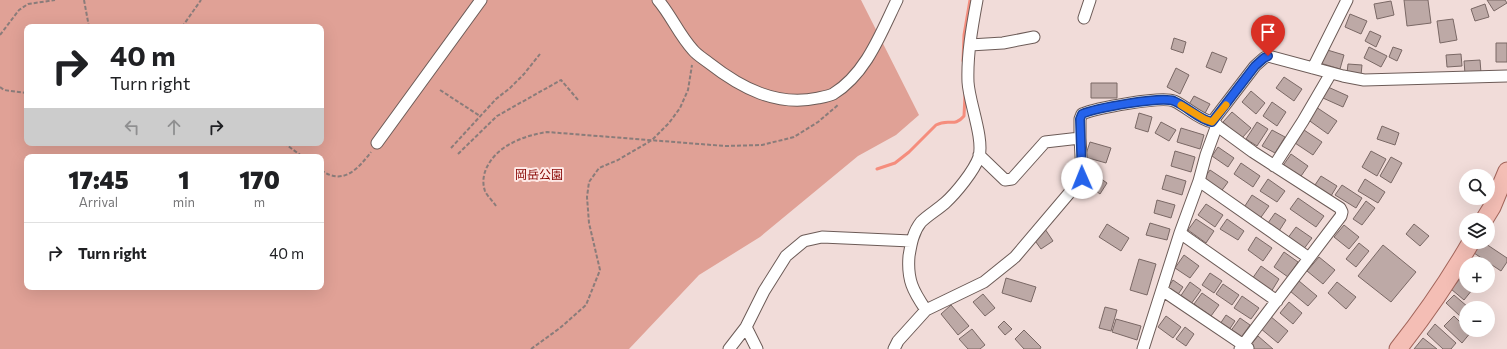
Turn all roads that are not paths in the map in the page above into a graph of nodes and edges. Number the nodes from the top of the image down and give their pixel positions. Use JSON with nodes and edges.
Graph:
{"nodes":[{"id":1,"x":480,"y":0,"type":"edge"},
{"id":2,"x":658,"y":0,"type":"edge"},
{"id":3,"x":897,"y":0,"type":"edge"},
{"id":4,"x":977,"y":0,"type":"edge"},
{"id":5,"x":1090,"y":0,"type":"edge"},
{"id":6,"x":1347,"y":0,"type":"edge"},
{"id":7,"x":1084,"y":18,"type":"dead end"},
{"id":8,"x":1034,"y":37,"type":"dead end"},
{"id":9,"x":970,"y":45,"type":"junction"},
{"id":10,"x":1313,"y":68,"type":"junction"},
{"id":11,"x":1331,"y":72,"type":"junction"},
{"id":12,"x":1507,"y":76,"type":"edge"},
{"id":13,"x":1215,"y":123,"type":"junction"},
{"id":14,"x":1080,"y":138,"type":"junction"},
{"id":15,"x":377,"y":143,"type":"road end"},
{"id":16,"x":979,"y":156,"type":"junction"},
{"id":17,"x":1274,"y":166,"type":"junction"},
{"id":18,"x":1507,"y":171,"type":"edge"},
{"id":19,"x":1199,"y":181,"type":"junction"},
{"id":20,"x":1488,"y":213,"type":"edge"},
{"id":21,"x":1180,"y":233,"type":"junction"},
{"id":22,"x":911,"y":241,"type":"junction"},
{"id":23,"x":1467,"y":249,"type":"edge"},
{"id":24,"x":1309,"y":258,"type":"junction"},
{"id":25,"x":1162,"y":290,"type":"junction"},
{"id":26,"x":1277,"y":301,"type":"junction"},
{"id":27,"x":926,"y":310,"type":"junction"},
{"id":28,"x":746,"y":327,"type":"junction"},
{"id":29,"x":1244,"y":347,"type":"edge"},
{"id":30,"x":729,"y":349,"type":"edge"},
{"id":31,"x":757,"y":349,"type":"edge"},
{"id":32,"x":894,"y":349,"type":"edge"},
{"id":33,"x":1143,"y":349,"type":"edge"},
{"id":34,"x":1398,"y":349,"type":"edge"}],
"edges":[{"from":1,"to":15,"type":"street"},
{"from":2,"to":3,"type":"street"},
{"from":4,"to":9,"type":"street"},
{"from":5,"to":7,"type":"street"},
{"from":6,"to":10,"type":"street"},
{"from":8,"to":9,"type":"street"},
{"from":9,"to":16,"type":"street"},
{"from":10,"to":11,"type":"street"},
{"from":10,"to":13,"type":"street"},
{"from":11,"to":12,"type":"street"},
{"from":11,"to":17,"type":"street"},
{"from":13,"to":14,"type":"street"},
{"from":13,"to":17,"type":"street"},
{"from":13,"to":19,"type":"street"},
{"from":14,"to":16,"type":"street"},
{"from":14,"to":27,"type":"street"},
{"from":16,"to":22,"type":"street"},
{"from":17,"to":24,"type":"street"},
{"from":18,"to":20,"type":"main road"},
{"from":19,"to":21,"type":"street"},
{"from":19,"to":24,"type":"street"},
{"from":21,"to":25,"type":"street"},
{"from":21,"to":26,"type":"street"},
{"from":22,"to":27,"type":"street"},
{"from":22,"to":28,"type":"street"},
{"from":23,"to":34,"type":"main road"},
{"from":24,"to":26,"type":"street"},
{"from":25,"to":29,"type":"street"},
{"from":25,"to":33,"type":"street"},
{"from":26,"to":29,"type":"street"},
{"from":27,"to":32,"type":"street"},
{"from":28,"to":30,"type":"street"},
{"from":28,"to":31,"type":"street"}]}
